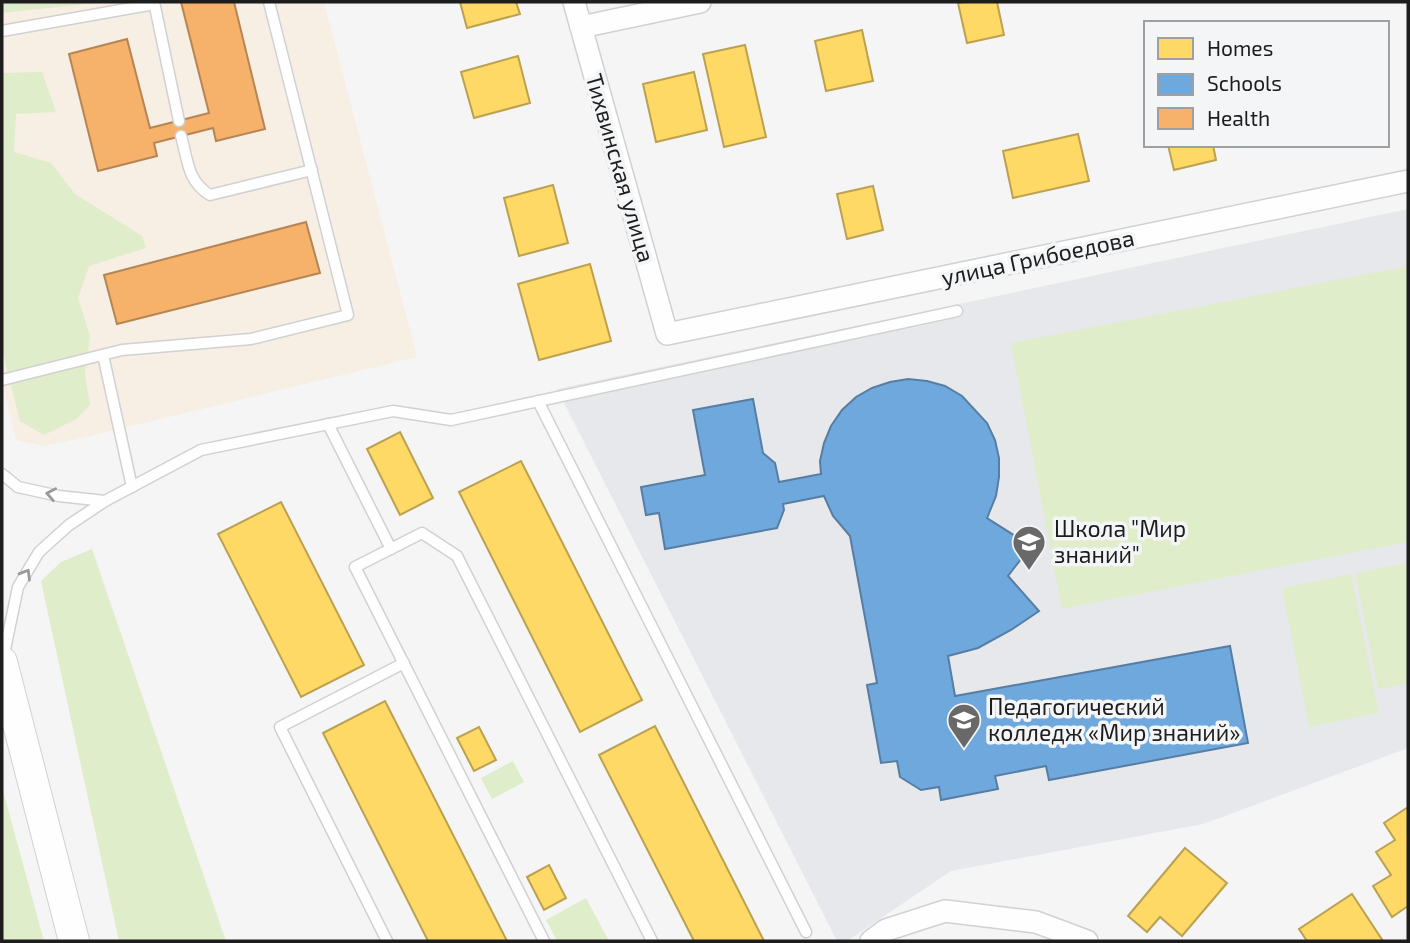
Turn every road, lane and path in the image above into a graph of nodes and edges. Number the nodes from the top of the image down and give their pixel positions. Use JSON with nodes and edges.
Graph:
{"nodes":[{"id":1,"x":270,"y":2,"type":"edge"},
{"id":2,"x":573,"y":2,"type":"edge"},
{"id":3,"x":700,"y":2,"type":"edge"},
{"id":4,"x":154,"y":3,"type":"edge"},
{"id":5,"x":580,"y":27,"type":"junction"},
{"id":6,"x":2,"y":31,"type":"edge"},
{"id":7,"x":178,"y":121,"type":"dead end"},
{"id":8,"x":181,"y":136,"type":"dead end"},
{"id":9,"x":312,"y":170,"type":"junction"},
{"id":10,"x":1408,"y":181,"type":"edge"},
{"id":11,"x":957,"y":312,"type":"dead end"},
{"id":12,"x":667,"y":334,"type":"joint"},
{"id":13,"x":103,"y":355,"type":"junction"},
{"id":14,"x":2,"y":380,"type":"edge"},
{"id":15,"x":538,"y":401,"type":"junction"},
{"id":16,"x":328,"y":424,"type":"junction"},
{"id":17,"x":2,"y":474,"type":"edge"},
{"id":18,"x":132,"y":487,"type":"junction"},
{"id":19,"x":105,"y":501,"type":"junction"},
{"id":20,"x":391,"y":549,"type":"junction"},
{"id":21,"x":2,"y":663,"type":"edge"},
{"id":22,"x":404,"y":663,"type":"junction"},
{"id":23,"x":806,"y":932,"type":"dead end"},
{"id":24,"x":74,"y":941,"type":"edge"},
{"id":25,"x":387,"y":941,"type":"edge"},
{"id":26,"x":544,"y":941,"type":"edge"},
{"id":27,"x":652,"y":941,"type":"edge"},
{"id":28,"x":871,"y":941,"type":"edge"},
{"id":29,"x":1087,"y":941,"type":"edge"}],
"edges":[{"from":1,"to":9,"type":"lane"},
{"from":2,"to":5,"type":"street","name":"Тихвинская улица"},
{"from":3,"to":5,"type":"street"},
{"from":4,"to":6,"type":"lane"},
{"from":4,"to":7,"type":"lane"},
{"from":5,"to":12,"type":"street","name":"Тихвинская улица"},
{"from":8,"to":9,"type":"lane"},
{"from":9,"to":13,"type":"lane"},
{"from":10,"to":12,"type":"street","name":"улица Грибоедова"},
{"from":11,"to":15,"type":"lane"},
{"from":13,"to":14,"type":"lane"},
{"from":13,"to":18,"type":"lane"},
{"from":15,"to":16,"type":"lane"},
{"from":15,"to":23,"type":"lane"},
{"from":16,"to":18,"type":"lane"},
{"from":16,"to":20,"type":"lane"},
{"from":19,"to":17,"type":"lane","one_way":true},
{"from":18,"to":19,"type":"lane"},
{"from":21,"to":19,"type":"lane","one_way":true},
{"from":20,"to":22,"type":"lane"},
{"from":20,"to":27,"type":"lane"},
{"from":21,"to":24,"type":"main road"},
{"from":22,"to":25,"type":"lane"},
{"from":22,"to":26,"type":"lane"},
{"from":28,"to":29,"type":"street"}]}
